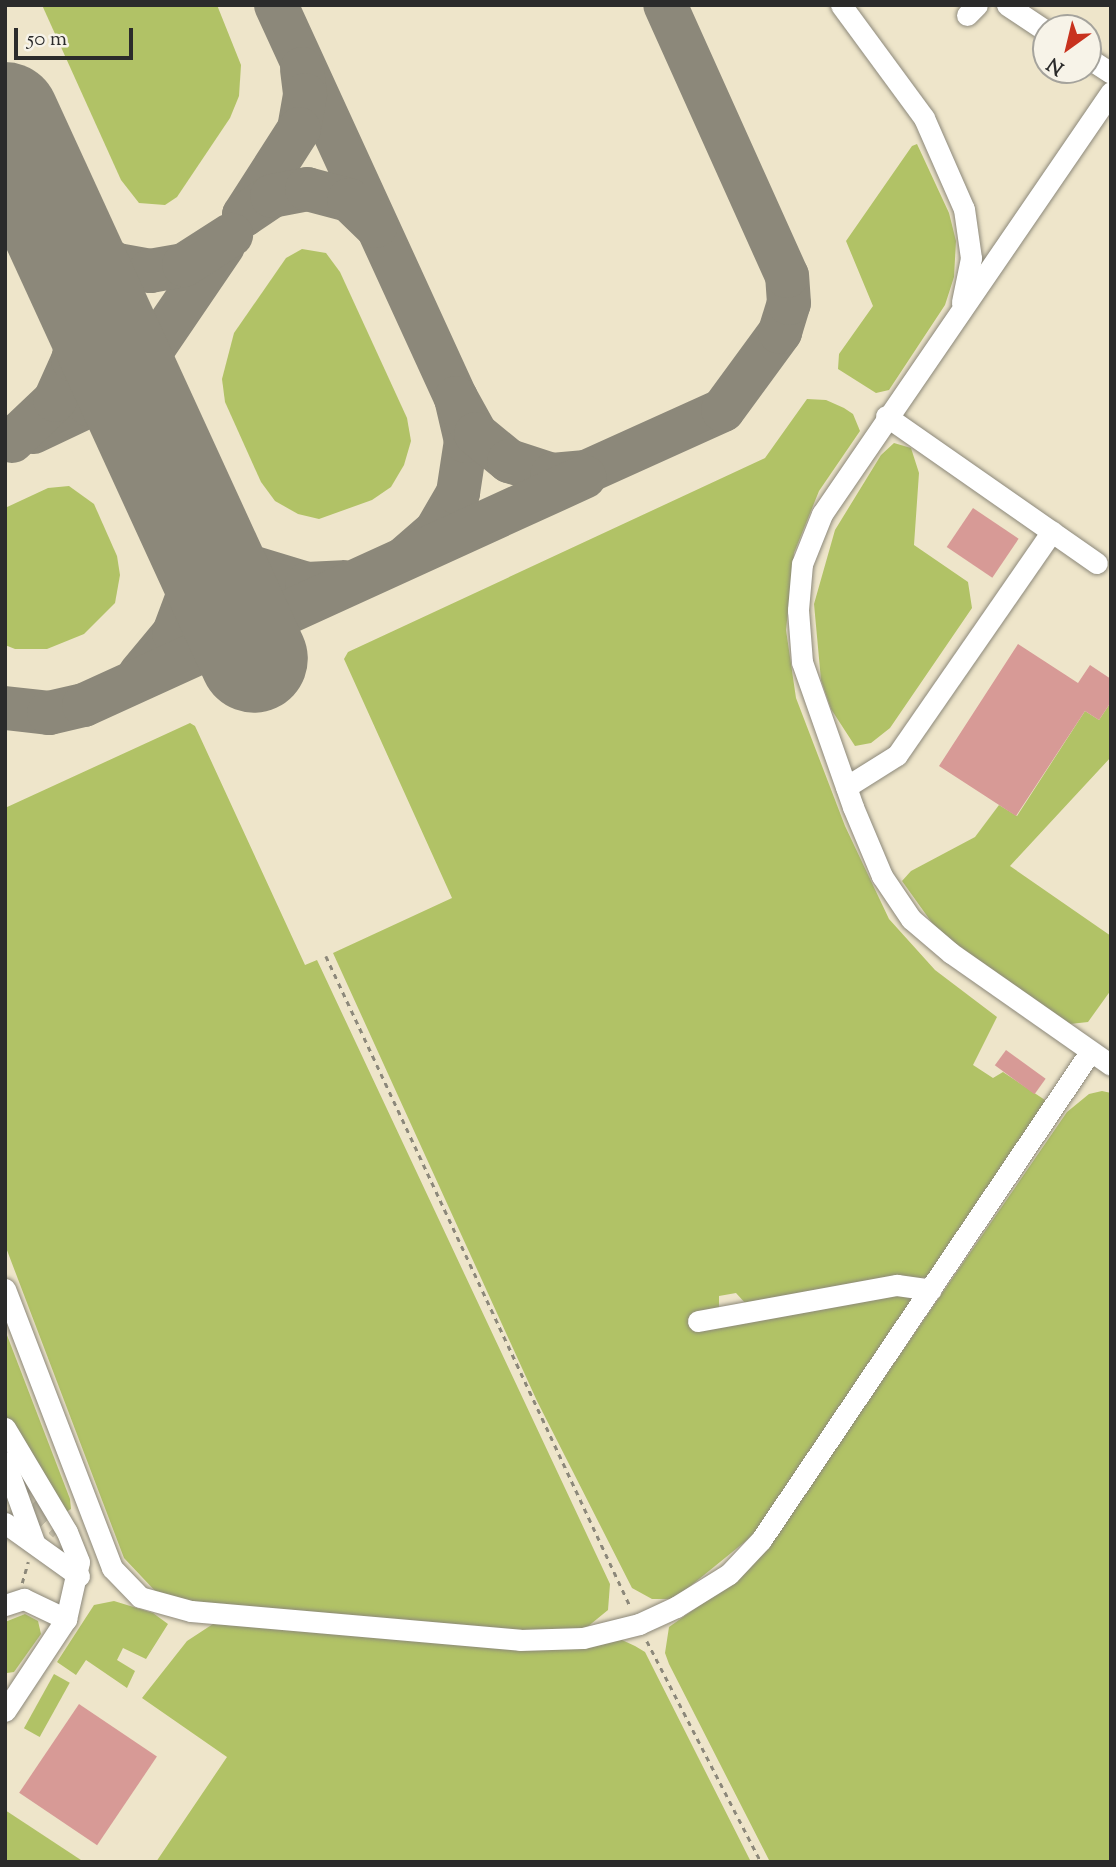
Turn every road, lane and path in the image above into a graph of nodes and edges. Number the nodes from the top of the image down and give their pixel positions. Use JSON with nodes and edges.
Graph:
{"nodes":[{"id":1,"x":841,"y":5,"type":"edge"},
{"id":2,"x":1007,"y":5,"type":"edge"},
{"id":3,"x":1032,"y":22,"type":"edge"},
{"id":4,"x":1111,"y":92,"type":"edge"},
{"id":5,"x":957,"y":316,"type":"junction"},
{"id":6,"x":886,"y":416,"type":"junction"},
{"id":7,"x":1052,"y":531,"type":"junction"},
{"id":8,"x":1097,"y":563,"type":"dead end"},
{"id":9,"x":846,"y":787,"type":"junction"},
{"id":10,"x":326,"y":956,"type":"dead end"},
{"id":11,"x":1090,"y":1052,"type":"junction"},
{"id":12,"x":1111,"y":1065,"type":"edge"},
{"id":13,"x":5,"y":1289,"type":"edge"},
{"id":14,"x":931,"y":1290,"type":"junction"},
{"id":15,"x":698,"y":1321,"type":"dead end"},
{"id":16,"x":5,"y":1428,"type":"edge"},
{"id":17,"x":5,"y":1462,"type":"edge"},
{"id":18,"x":5,"y":1523,"type":"edge"},
{"id":19,"x":34,"y":1548,"type":"junction"},
{"id":20,"x":79,"y":1577,"type":"junction"},
{"id":21,"x":14,"y":1602,"type":"edge"},
{"id":22,"x":66,"y":1619,"type":"junction"},
{"id":23,"x":639,"y":1624,"type":"junction"},
{"id":24,"x":9,"y":1696,"type":"edge"},
{"id":25,"x":761,"y":1862,"type":"edge"}],
"edges":[{"from":1,"to":5,"type":"street"},
{"from":2,"to":3,"type":"street"},
{"from":4,"to":5,"type":"street"},
{"from":5,"to":6,"type":"street"},
{"from":6,"to":7,"type":"street"},
{"from":6,"to":9,"type":"street"},
{"from":7,"to":8,"type":"street"},
{"from":7,"to":9,"type":"street"},
{"from":9,"to":11,"type":"street"},
{"from":10,"to":23,"type":"path"},
{"from":11,"to":12,"type":"street"},
{"from":11,"to":14,"type":"street"},
{"from":13,"to":23,"type":"street"},
{"from":14,"to":15,"type":"street"},
{"from":14,"to":23,"type":"street"},
{"from":16,"to":20,"type":"street"},
{"from":17,"to":19,"type":"street"},
{"from":18,"to":19,"type":"street"},
{"from":19,"to":20,"type":"street"},
{"from":19,"to":21,"type":"path"},
{"from":20,"to":22,"type":"street"},
{"from":21,"to":22,"type":"street"},
{"from":22,"to":24,"type":"street"},
{"from":23,"to":25,"type":"path"}]}
